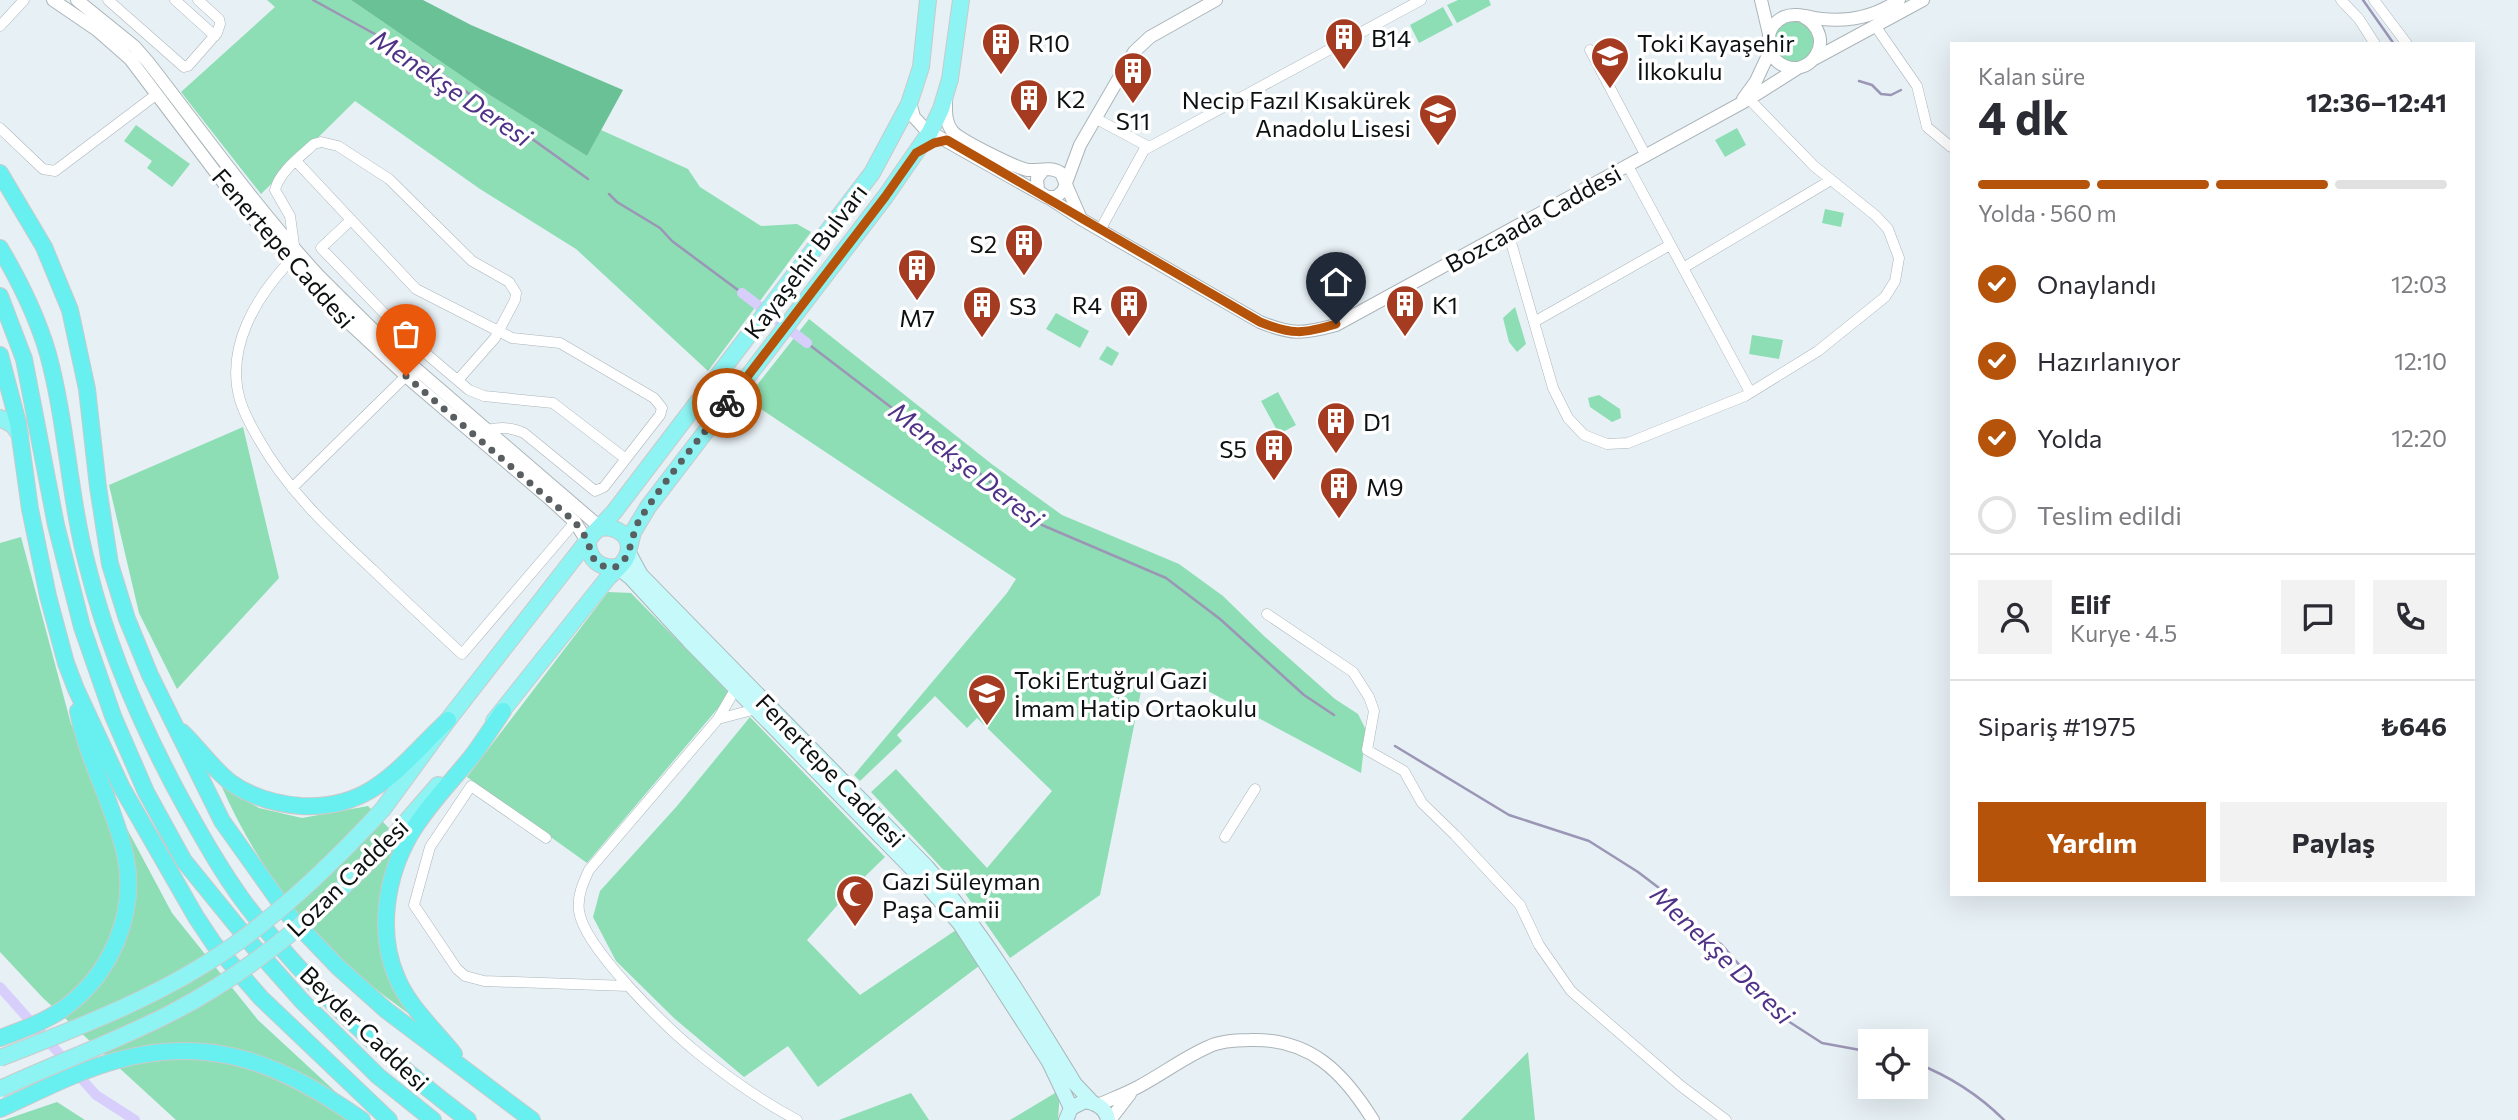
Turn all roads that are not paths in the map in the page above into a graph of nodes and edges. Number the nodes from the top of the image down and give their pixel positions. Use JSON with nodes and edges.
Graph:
{"nodes":[{"id":1,"x":24,"y":0,"type":"edge"},
{"id":2,"x":53,"y":0,"type":"edge"},
{"id":3,"x":77,"y":0,"type":"edge"},
{"id":4,"x":108,"y":0,"type":"edge"},
{"id":5,"x":175,"y":0,"type":"edge"},
{"id":6,"x":198,"y":0,"type":"edge"},
{"id":7,"x":928,"y":0,"type":"edge"},
{"id":8,"x":961,"y":0,"type":"edge"},
{"id":9,"x":1216,"y":0,"type":"edge"},
{"id":10,"x":1421,"y":0,"type":"edge"},
{"id":11,"x":1761,"y":0,"type":"edge"},
{"id":12,"x":1899,"y":0,"type":"edge"},
{"id":13,"x":1923,"y":0,"type":"edge"},
{"id":14,"x":2341,"y":0,"type":"edge"},
{"id":15,"x":2374,"y":0,"type":"edge"},
{"id":16,"x":1802,"y":16,"type":"junction"},
{"id":17,"x":0,"y":26,"type":"edge"},
{"id":18,"x":1876,"y":27,"type":"junction"},
{"id":19,"x":1769,"y":34,"type":"junction"},
{"id":20,"x":215,"y":36,"type":"junction"},
{"id":21,"x":2374,"y":42,"type":"edge"},
{"id":22,"x":2406,"y":42,"type":"edge"},
{"id":23,"x":1590,"y":50,"type":"dead end"},
{"id":24,"x":1770,"y":51,"type":"junction"},
{"id":25,"x":1814,"y":60,"type":"junction"},
{"id":26,"x":1798,"y":68,"type":"junction"},
{"id":27,"x":157,"y":94,"type":"junction"},
{"id":28,"x":946,"y":96,"type":"junction"},
{"id":29,"x":1744,"y":101,"type":"junction"},
{"id":30,"x":910,"y":102,"type":"junction"},
{"id":31,"x":1095,"y":118,"type":"junction"},
{"id":32,"x":0,"y":128,"type":"edge"},
{"id":33,"x":930,"y":132,"type":"junction"},
{"id":34,"x":947,"y":140,"type":"junction"},
{"id":35,"x":1950,"y":146,"type":"edge"},
{"id":36,"x":1149,"y":147,"type":"junction"},
{"id":37,"x":916,"y":153,"type":"junction"},
{"id":38,"x":1647,"y":156,"type":"junction"},
{"id":39,"x":296,"y":161,"type":"junction"},
{"id":40,"x":1628,"y":166,"type":"junction"},
{"id":41,"x":1043,"y":170,"type":"junction"},
{"id":42,"x":0,"y":173,"type":"edge"},
{"id":43,"x":1831,"y":180,"type":"junction"},
{"id":44,"x":1065,"y":181,"type":"junction"},
{"id":45,"x":238,"y":190,"type":"junction"},
{"id":46,"x":1041,"y":195,"type":"junction"},
{"id":47,"x":1081,"y":219,"type":"junction"},
{"id":48,"x":351,"y":220,"type":"junction"},
{"id":49,"x":1100,"y":230,"type":"junction"},
{"id":50,"x":1508,"y":232,"type":"junction"},
{"id":51,"x":294,"y":245,"type":"junction"},
{"id":52,"x":1671,"y":245,"type":"junction"},
{"id":53,"x":0,"y":248,"type":"edge"},
{"id":54,"x":290,"y":261,"type":"junction"},
{"id":55,"x":1683,"y":268,"type":"junction"},
{"id":56,"x":0,"y":296,"type":"edge"},
{"id":57,"x":1534,"y":322,"type":"junction"},
{"id":58,"x":498,"y":332,"type":"junction"},
{"id":59,"x":0,"y":355,"type":"edge"},
{"id":60,"x":406,"y":376,"type":"junction"},
{"id":61,"x":458,"y":380,"type":"junction"},
{"id":62,"x":5,"y":391,"type":"edge"},
{"id":63,"x":1750,"y":392,"type":"junction"},
{"id":64,"x":0,"y":418,"type":"edge"},
{"id":65,"x":487,"y":430,"type":"junction"},
{"id":66,"x":20,"y":435,"type":"junction"},
{"id":67,"x":626,"y":459,"type":"junction"},
{"id":68,"x":292,"y":488,"type":"junction"},
{"id":69,"x":575,"y":522,"type":"junction"},
{"id":70,"x":601,"y":528,"type":"junction"},
{"id":71,"x":588,"y":543,"type":"junction"},
{"id":72,"x":629,"y":551,"type":"junction"},
{"id":73,"x":617,"y":567,"type":"junction"},
{"id":74,"x":1267,"y":614,"type":"dead end"},
{"id":75,"x":736,"y":688,"type":"junction"},
{"id":76,"x":76,"y":689,"type":"junction"},
{"id":77,"x":756,"y":709,"type":"junction"},
{"id":78,"x":503,"y":711,"type":"junction"},
{"id":79,"x":718,"y":719,"type":"junction"},
{"id":80,"x":448,"y":720,"type":"junction"},
{"id":81,"x":174,"y":724,"type":"junction"},
{"id":82,"x":1255,"y":789,"type":"dead end"},
{"id":83,"x":1225,"y":837,"type":"dead end"},
{"id":84,"x":546,"y":838,"type":"dead end"},
{"id":85,"x":628,"y":986,"type":"junction"},
{"id":86,"x":0,"y":1038,"type":"edge"},
{"id":87,"x":0,"y":1058,"type":"edge"},
{"id":88,"x":467,"y":1070,"type":"junction"},
{"id":89,"x":0,"y":1089,"type":"edge"},
{"id":90,"x":1136,"y":1089,"type":"junction"},
{"id":91,"x":1095,"y":1103,"type":"junction"},
{"id":92,"x":0,"y":1109,"type":"edge"},
{"id":93,"x":1069,"y":1114,"type":"edge"},
{"id":94,"x":357,"y":1117,"type":"edge"},
{"id":95,"x":389,"y":1120,"type":"edge"},
{"id":96,"x":433,"y":1120,"type":"edge"},
{"id":97,"x":468,"y":1120,"type":"edge"},
{"id":98,"x":531,"y":1120,"type":"edge"},
{"id":99,"x":797,"y":1120,"type":"edge"},
{"id":100,"x":1109,"y":1120,"type":"edge"},
{"id":101,"x":1373,"y":1120,"type":"edge"},
{"id":102,"x":1726,"y":1120,"type":"edge"}],
"edges":[{"from":1,"to":17,"type":"street"},
{"from":2,"to":27,"type":"street","name":"Fenertepe Caddesi"},
{"from":3,"to":45,"type":"street","name":"Fenertepe Caddesi"},
{"from":4,"to":20,"type":"street"},
{"from":5,"to":20,"type":"street"},
{"from":6,"to":20,"type":"street"},
{"from":7,"to":30,"type":"main road","name":"Kayaşehir Bulvarı"},
{"from":8,"to":28,"type":"main road","name":"Kayaşehir Bulvarı"},
{"from":9,"to":31,"type":"street"},
{"from":10,"to":36,"type":"street"},
{"from":11,"to":19,"type":"street"},
{"from":12,"to":16,"type":"street"},
{"from":13,"to":18,"type":"street"},
{"from":14,"to":21,"type":"street"},
{"from":15,"to":22,"type":"street"},
{"from":16,"to":19,"type":"street"},
{"from":16,"to":25,"type":"street"},
{"from":18,"to":25,"type":"street"},
{"from":18,"to":35,"type":"street"},
{"from":19,"to":24,"type":"street"},
{"from":23,"to":38,"type":"street"},
{"from":24,"to":26,"type":"street"},
{"from":24,"to":29,"type":"street"},
{"from":25,"to":26,"type":"street"},
{"from":26,"to":29,"type":"street","name":"Bozcaada Caddesi"},
{"from":27,"to":32,"type":"street"},
{"from":27,"to":45,"type":"street","name":"Fenertepe Caddesi"},
{"from":28,"to":33,"type":"main road","name":"Kayaşehir Bulvarı"},
{"from":28,"to":41,"type":"street"},
{"from":29,"to":38,"type":"street","name":"Bozcaada Caddesi"},
{"from":29,"to":43,"type":"street"},
{"from":30,"to":33,"type":"street"},
{"from":30,"to":70,"type":"main road","name":"Kayaşehir Bulvarı"},
{"from":31,"to":36,"type":"street"},
{"from":31,"to":44,"type":"street"},
{"from":33,"to":34,"type":"street","name":"Bozcaada Caddesi"},
{"from":33,"to":37,"type":"main road","name":"Kayaşehir Bulvarı"},
{"from":34,"to":37,"type":"street"},
{"from":34,"to":46,"type":"street","name":"Bozcaada Caddesi"},
{"from":36,"to":49,"type":"street"},
{"from":37,"to":72,"type":"main road","name":"Kayaşehir Bulvarı"},
{"from":38,"to":40,"type":"street","name":"Bozcaada Caddesi"},
{"from":39,"to":48,"type":"street"},
{"from":39,"to":51,"type":"street"},
{"from":39,"to":58,"type":"street"},
{"from":40,"to":50,"type":"street","name":"Bozcaada Caddesi"},
{"from":40,"to":52,"type":"street"},
{"from":41,"to":44,"type":"street"},
{"from":41,"to":46,"type":"street"},
{"from":42,"to":81,"type":"highway"},
{"from":43,"to":55,"type":"street"},
{"from":43,"to":63,"type":"street"},
{"from":44,"to":46,"type":"street"},
{"from":44,"to":47,"type":"street"},
{"from":45,"to":51,"type":"street","name":"Fenertepe Caddesi"},
{"from":45,"to":54,"type":"street","name":"Fenertepe Caddesi"},
{"from":46,"to":47,"type":"street","name":"Bozcaada Caddesi"},
{"from":47,"to":49,"type":"street","name":"Bozcaada Caddesi"},
{"from":48,"to":58,"type":"street"},
{"from":48,"to":61,"type":"street"},
{"from":49,"to":50,"type":"street","name":"Bozcaada Caddesi"},
{"from":50,"to":57,"type":"street"},
{"from":51,"to":65,"type":"street","name":"Fenertepe Caddesi"},
{"from":52,"to":55,"type":"street"},
{"from":52,"to":57,"type":"street"},
{"from":53,"to":97,"type":"highway","name":"Beyder Caddesi"},
{"from":54,"to":60,"type":"street","name":"Fenertepe Caddesi"},
{"from":54,"to":68,"type":"street"},
{"from":55,"to":63,"type":"street"},
{"from":56,"to":96,"type":"highway","name":"Beyder Caddesi"},
{"from":57,"to":63,"type":"street"},
{"from":58,"to":61,"type":"street"},
{"from":58,"to":67,"type":"street"},
{"from":59,"to":62,"type":"highway"},
{"from":60,"to":68,"type":"street"},
{"from":60,"to":69,"type":"street","name":"Fenertepe Caddesi"},
{"from":61,"to":67,"type":"street"},
{"from":62,"to":66,"type":"highway"},
{"from":64,"to":66,"type":"main road"},
{"from":65,"to":67,"type":"street"},
{"from":65,"to":70,"type":"street","name":"Fenertepe Caddesi"},
{"from":66,"to":76,"type":"highway"},
{"from":68,"to":69,"type":"street"},
{"from":69,"to":71,"type":"street","name":"Fenertepe Caddesi"},
{"from":70,"to":71,"type":"main road"},
{"from":70,"to":72,"type":"main road"},
{"from":71,"to":73,"type":"main road"},
{"from":71,"to":80,"type":"main road","name":"Lozan Caddesi"},
{"from":72,"to":73,"type":"main road"},
{"from":72,"to":91,"type":"main road","name":"Fenertepe Caddesi"},
{"from":73,"to":75,"type":"main road","name":"Fenertepe Caddesi"},
{"from":73,"to":78,"type":"main road","name":"Lozan Caddesi"},
{"from":74,"to":102,"type":"street"},
{"from":75,"to":77,"type":"main road","name":"Fenertepe Caddesi"},
{"from":75,"to":79,"type":"street"},
{"from":76,"to":86,"type":"highway"},
{"from":76,"to":95,"type":"highway"},
{"from":77,"to":79,"type":"street"},
{"from":77,"to":93,"type":"main road","name":"Fenertepe Caddesi"},
{"from":78,"to":88,"type":"highway"},
{"from":78,"to":89,"type":"main road","name":"Lozan Caddesi","bridge":true},
{"from":79,"to":85,"type":"street"},
{"from":80,"to":81,"type":"highway"},
{"from":80,"to":87,"type":"main road","name":"Lozan Caddesi","bridge":true},
{"from":81,"to":88,"type":"highway"},
{"from":82,"to":83,"type":"street"},
{"from":84,"to":85,"type":"street"},
{"from":85,"to":99,"type":"street"},
{"from":88,"to":98,"type":"highway"},
{"from":90,"to":91,"type":"street"},
{"from":90,"to":100,"type":"street"},
{"from":90,"to":101,"type":"street"},
{"from":91,"to":93,"type":"main road"},
{"from":91,"to":100,"type":"main road","name":"Fenertepe Caddesi"},
{"from":92,"to":94,"type":"highway"}]}
